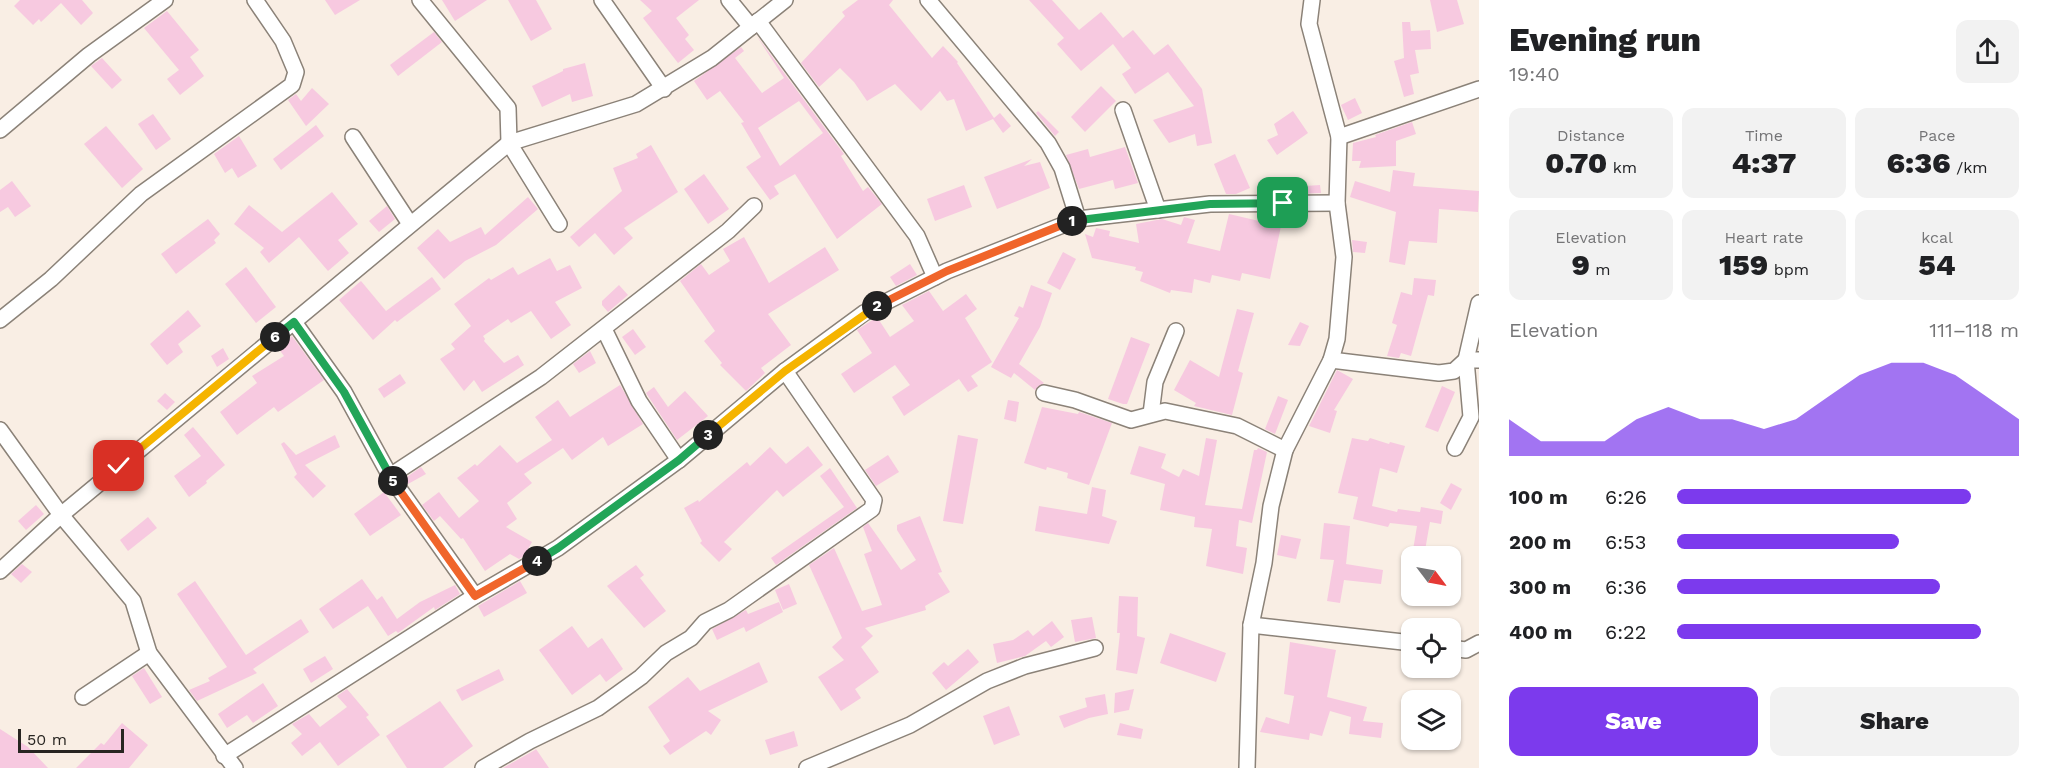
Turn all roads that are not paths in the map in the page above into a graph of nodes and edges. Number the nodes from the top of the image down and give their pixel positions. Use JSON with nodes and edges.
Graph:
{"nodes":[{"id":1,"x":165,"y":0,"type":"edge"},
{"id":2,"x":255,"y":0,"type":"edge"},
{"id":3,"x":420,"y":0,"type":"edge"},
{"id":4,"x":602,"y":0,"type":"edge"},
{"id":5,"x":729,"y":0,"type":"edge"},
{"id":6,"x":785,"y":0,"type":"edge"},
{"id":7,"x":928,"y":0,"type":"edge"},
{"id":8,"x":1310,"y":1,"type":"edge"},
{"id":9,"x":754,"y":24,"type":"junction"},
{"id":10,"x":664,"y":89,"type":"junction"},
{"id":11,"x":1479,"y":89,"type":"edge"},
{"id":12,"x":1124,"y":110,"type":"dead end"},
{"id":13,"x":0,"y":130,"type":"edge"},
{"id":14,"x":353,"y":137,"type":"dead end"},
{"id":15,"x":1339,"y":137,"type":"junction"},
{"id":16,"x":509,"y":143,"type":"junction"},
{"id":17,"x":1337,"y":203,"type":"junction"},
{"id":18,"x":754,"y":206,"type":"dead end"},
{"id":19,"x":1158,"y":210,"type":"junction"},
{"id":20,"x":1078,"y":219,"type":"junction"},
{"id":21,"x":410,"y":224,"type":"junction"},
{"id":22,"x":559,"y":224,"type":"dead end"},
{"id":23,"x":935,"y":277,"type":"junction"},
{"id":24,"x":1479,"y":303,"type":"edge"},
{"id":25,"x":0,"y":320,"type":"edge"},
{"id":26,"x":294,"y":322,"type":"junction"},
{"id":27,"x":604,"y":329,"type":"junction"},
{"id":28,"x":1176,"y":331,"type":"dead end"},
{"id":29,"x":1331,"y":360,"type":"junction"},
{"id":30,"x":1473,"y":360,"type":"edge"},
{"id":31,"x":785,"y":371,"type":"junction"},
{"id":32,"x":1044,"y":393,"type":"dead end"},
{"id":33,"x":1151,"y":414,"type":"junction"},
{"id":34,"x":0,"y":430,"type":"edge"},
{"id":35,"x":1455,"y":448,"type":"dead end"},
{"id":36,"x":1285,"y":450,"type":"junction"},
{"id":37,"x":679,"y":460,"type":"junction"},
{"id":38,"x":390,"y":476,"type":"junction"},
{"id":39,"x":61,"y":515,"type":"junction"},
{"id":40,"x":0,"y":571,"type":"edge"},
{"id":41,"x":475,"y":596,"type":"junction"},
{"id":42,"x":1251,"y":625,"type":"junction"},
{"id":43,"x":1401,"y":642,"type":"edge"},
{"id":44,"x":1478,"y":645,"type":"edge"},
{"id":45,"x":1095,"y":648,"type":"dead end"},
{"id":46,"x":1461,"y":649,"type":"edge"},
{"id":47,"x":149,"y":653,"type":"junction"},
{"id":48,"x":83,"y":697,"type":"dead end"},
{"id":49,"x":224,"y":756,"type":"junction"},
{"id":50,"x":235,"y":768,"type":"edge"},
{"id":51,"x":483,"y":768,"type":"edge"},
{"id":52,"x":807,"y":768,"type":"edge"},
{"id":53,"x":1247,"y":768,"type":"edge"}],
"edges":[{"from":1,"to":13,"type":"street"},
{"from":2,"to":25,"type":"street"},
{"from":3,"to":16,"type":"street"},
{"from":4,"to":10,"type":"street"},
{"from":5,"to":9,"type":"street"},
{"from":6,"to":9,"type":"street"},
{"from":7,"to":20,"type":"street"},
{"from":8,"to":15,"type":"street"},
{"from":9,"to":10,"type":"street"},
{"from":9,"to":23,"type":"street"},
{"from":10,"to":16,"type":"street"},
{"from":11,"to":15,"type":"street"},
{"from":12,"to":19,"type":"street"},
{"from":14,"to":21,"type":"street"},
{"from":15,"to":17,"type":"street"},
{"from":16,"to":21,"type":"street"},
{"from":16,"to":22,"type":"street"},
{"from":17,"to":19,"type":"street"},
{"from":17,"to":29,"type":"street"},
{"from":18,"to":27,"type":"street"},
{"from":19,"to":20,"type":"street"},
{"from":20,"to":23,"type":"street"},
{"from":21,"to":26,"type":"street"},
{"from":23,"to":31,"type":"street"},
{"from":24,"to":30,"type":"street"},
{"from":26,"to":38,"type":"street"},
{"from":26,"to":39,"type":"street"},
{"from":27,"to":37,"type":"street"},
{"from":27,"to":38,"type":"street"},
{"from":28,"to":33,"type":"street"},
{"from":29,"to":30,"type":"street"},
{"from":29,"to":36,"type":"street"},
{"from":30,"to":35,"type":"street"},
{"from":31,"to":37,"type":"street"},
{"from":31,"to":51,"type":"street"},
{"from":32,"to":33,"type":"street"},
{"from":33,"to":36,"type":"street"},
{"from":34,"to":39,"type":"street"},
{"from":36,"to":42,"type":"street"},
{"from":37,"to":41,"type":"street"},
{"from":38,"to":41,"type":"street"},
{"from":39,"to":40,"type":"street"},
{"from":39,"to":47,"type":"street"},
{"from":41,"to":49,"type":"street"},
{"from":42,"to":43,"type":"street"},
{"from":42,"to":53,"type":"street"},
{"from":44,"to":46,"type":"street"},
{"from":45,"to":52,"type":"street"},
{"from":47,"to":48,"type":"street"},
{"from":47,"to":49,"type":"street"},
{"from":49,"to":50,"type":"street"}]}
